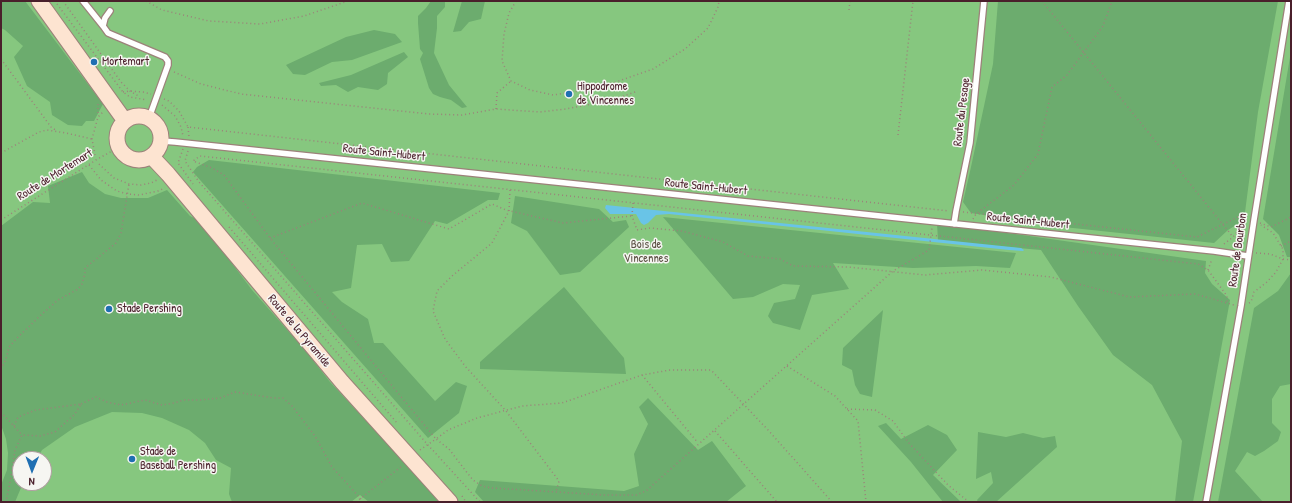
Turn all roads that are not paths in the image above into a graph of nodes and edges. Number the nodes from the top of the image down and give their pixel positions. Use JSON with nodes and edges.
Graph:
{"nodes":[{"id":1,"x":39,"y":1,"type":"edge"},
{"id":2,"x":83,"y":1,"type":"edge"},
{"id":3,"x":984,"y":1,"type":"edge"},
{"id":4,"x":1289,"y":1,"type":"edge"},
{"id":5,"x":110,"y":11,"type":"dead end"},
{"id":6,"x":103,"y":26,"type":"junction"},
{"id":7,"x":149,"y":118,"type":"junction"},
{"id":8,"x":125,"y":121,"type":"junction"},
{"id":9,"x":162,"y":141,"type":"junction"},
{"id":10,"x":152,"y":157,"type":"junction"},
{"id":11,"x":954,"y":224,"type":"junction"},
{"id":12,"x":1248,"y":256,"type":"junction"},
{"id":13,"x":450,"y":502,"type":"edge"},
{"id":14,"x":1206,"y":502,"type":"edge"}],
"edges":[{"from":1,"to":8,"type":"street"},
{"from":2,"to":6,"type":"lane"},
{"from":3,"to":11,"type":"lane","name":"Route du Pesage"},
{"from":4,"to":12,"type":"lane","name":"Route de Bourbon"},
{"from":5,"to":6,"type":"lane"},
{"from":6,"to":7,"type":"lane"},
{"from":7,"to":8,"type":"street"},
{"from":7,"to":9,"type":"street"},
{"from":8,"to":10,"type":"street"},
{"from":9,"to":10,"type":"street"},
{"from":9,"to":11,"type":"lane","name":"Route Saint-Hubert"},
{"from":10,"to":13,"type":"street","name":"Route de la Pyramide"},
{"from":11,"to":12,"type":"lane","name":"Route Saint-Hubert"},
{"from":12,"to":14,"type":"lane","name":"Route de Bourbon"}]}
